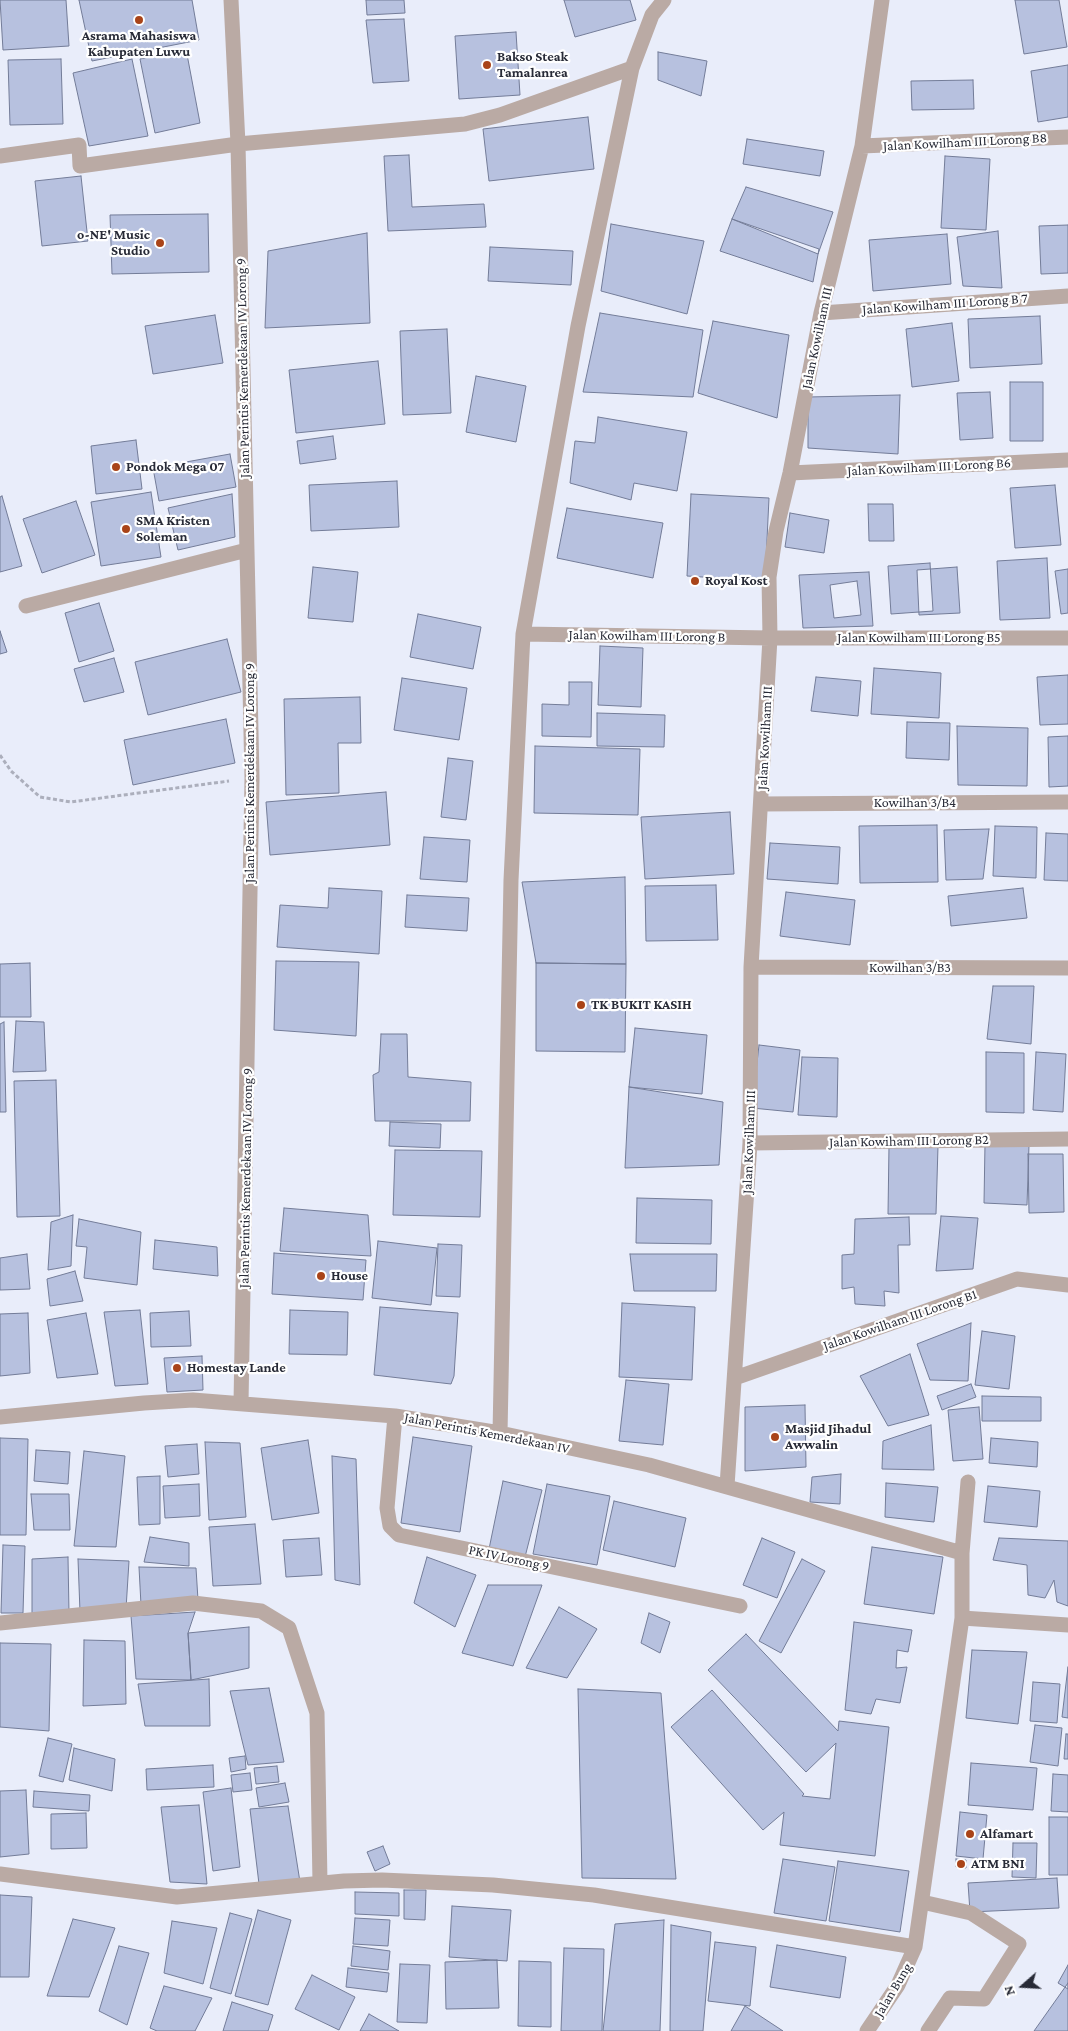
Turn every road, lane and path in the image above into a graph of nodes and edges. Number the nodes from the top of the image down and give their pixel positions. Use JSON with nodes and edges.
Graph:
{"nodes":[{"id":1,"x":231,"y":0,"type":"edge"},
{"id":2,"x":664,"y":0,"type":"edge"},
{"id":3,"x":882,"y":0,"type":"edge"},
{"id":4,"x":632,"y":68,"type":"junction"},
{"id":5,"x":1068,"y":137,"type":"edge"},
{"id":6,"x":238,"y":144,"type":"junction"},
{"id":7,"x":862,"y":146,"type":"junction"},
{"id":8,"x":0,"y":156,"type":"edge"},
{"id":9,"x":1068,"y":296,"type":"edge"},
{"id":10,"x":821,"y":313,"type":"junction"},
{"id":11,"x":1068,"y":460,"type":"edge"},
{"id":12,"x":790,"y":473,"type":"junction"},
{"id":13,"x":247,"y":550,"type":"junction"},
{"id":14,"x":26,"y":606,"type":"dead end"},
{"id":15,"x":523,"y":634,"type":"junction"},
{"id":16,"x":770,"y":638,"type":"junction"},
{"id":17,"x":1068,"y":638,"type":"edge"},
{"id":18,"x":0,"y":755,"type":"edge"},
{"id":19,"x":252,"y":778,"type":"junction"},
{"id":20,"x":1068,"y":802,"type":"edge"},
{"id":21,"x":761,"y":804,"type":"junction"},
{"id":22,"x":751,"y":967,"type":"junction"},
{"id":23,"x":1068,"y":968,"type":"edge"},
{"id":24,"x":1068,"y":1138,"type":"edge"},
{"id":25,"x":750,"y":1143,"type":"junction"},
{"id":26,"x":1068,"y":1286,"type":"edge"},
{"id":27,"x":735,"y":1378,"type":"junction"},
{"id":28,"x":241,"y":1403,"type":"junction"},
{"id":29,"x":395,"y":1416,"type":"junction"},
{"id":30,"x":0,"y":1417,"type":"edge"},
{"id":31,"x":500,"y":1433,"type":"junction"},
{"id":32,"x":968,"y":1482,"type":"dead end"},
{"id":33,"x":727,"y":1486,"type":"junction"},
{"id":34,"x":962,"y":1553,"type":"junction"},
{"id":35,"x":740,"y":1606,"type":"dead end"},
{"id":36,"x":962,"y":1618,"type":"junction"},
{"id":37,"x":0,"y":1623,"type":"edge"},
{"id":38,"x":1068,"y":1625,"type":"edge"},
{"id":39,"x":0,"y":1874,"type":"edge"},
{"id":40,"x":320,"y":1883,"type":"junction"},
{"id":41,"x":922,"y":1902,"type":"junction"},
{"id":42,"x":915,"y":1947,"type":"junction"},
{"id":43,"x":867,"y":2031,"type":"edge"},
{"id":44,"x":928,"y":2031,"type":"edge"}],
"edges":[{"from":1,"to":6,"type":"street","name":"Jalan Perintis Kemerdekaan IV Lorong 9"},
{"from":2,"to":4,"type":"street"},
{"from":3,"to":7,"type":"street","name":"Jalan Kowilham III"},
{"from":4,"to":6,"type":"street"},
{"from":4,"to":15,"type":"street"},
{"from":5,"to":7,"type":"street","name":"Jalan Kowilham III Lorong B8"},
{"from":6,"to":8,"type":"street"},
{"from":6,"to":13,"type":"street","name":"Jalan Perintis Kemerdekaan IV Lorong 9"},
{"from":7,"to":10,"type":"street","name":"Jalan Kowilham III"},
{"from":9,"to":10,"type":"street","name":"Jalan Kowilham III Lorong B 7"},
{"from":10,"to":12,"type":"street","name":"Jalan Kowilham III"},
{"from":11,"to":12,"type":"street","name":"Jalan Kowilham III Lorong B6"},
{"from":12,"to":16,"type":"street","name":"Jalan Kowilham III"},
{"from":13,"to":14,"type":"street"},
{"from":13,"to":19,"type":"street","name":"Jalan Perintis Kemerdekaan IV Lorong 9"},
{"from":15,"to":16,"type":"street","name":"Jalan Kowilham III Lorong B"},
{"from":15,"to":31,"type":"street"},
{"from":16,"to":17,"type":"street","name":"Jalan Kowilham III Lorong B5"},
{"from":16,"to":21,"type":"street","name":"Jalan Kowilham III"},
{"from":18,"to":19,"type":"path"},
{"from":19,"to":28,"type":"street","name":"Jalan Perintis Kemerdekaan IV Lorong 9"},
{"from":20,"to":21,"type":"street","name":"Kowilhan 3/B4"},
{"from":21,"to":22,"type":"street","name":"Jalan Kowilham III"},
{"from":22,"to":23,"type":"street","name":"Kowilhan 3/B3"},
{"from":22,"to":25,"type":"street","name":"Jalan Kowilham III"},
{"from":24,"to":25,"type":"street","name":"Jalan Kowiham III Lorong B2"},
{"from":25,"to":27,"type":"street","name":"Jalan Kowilham III"},
{"from":26,"to":27,"type":"street","name":"Jalan Kowilham III Lorong B1"},
{"from":27,"to":33,"type":"street","name":"Jalan Kowilham III"},
{"from":28,"to":29,"type":"street","name":"Jalan Perintis Kemerdekaan IV"},
{"from":28,"to":30,"type":"street","name":"Jalan Perintis Kemerdekaan IV"},
{"from":29,"to":31,"type":"street","name":"Jalan Perintis Kemerdekaan IV"},
{"from":29,"to":35,"type":"street","name":"PK IV Lorong 9"},
{"from":31,"to":33,"type":"street","name":"Jalan Perintis Kemerdekaan IV"},
{"from":32,"to":34,"type":"street","name":"Jalan Bung"},
{"from":33,"to":34,"type":"street","name":"Jalan Perintis Kemerdekaan IV"},
{"from":34,"to":36,"type":"street","name":"Jalan Bung"},
{"from":36,"to":38,"type":"street"},
{"from":36,"to":41,"type":"street","name":"Jalan Bung"},
{"from":37,"to":40,"type":"street"},
{"from":39,"to":40,"type":"street"},
{"from":40,"to":42,"type":"street"},
{"from":41,"to":42,"type":"street","name":"Jalan Bung"},
{"from":41,"to":44,"type":"street"},
{"from":42,"to":43,"type":"street","name":"Jalan Bung"}]}
